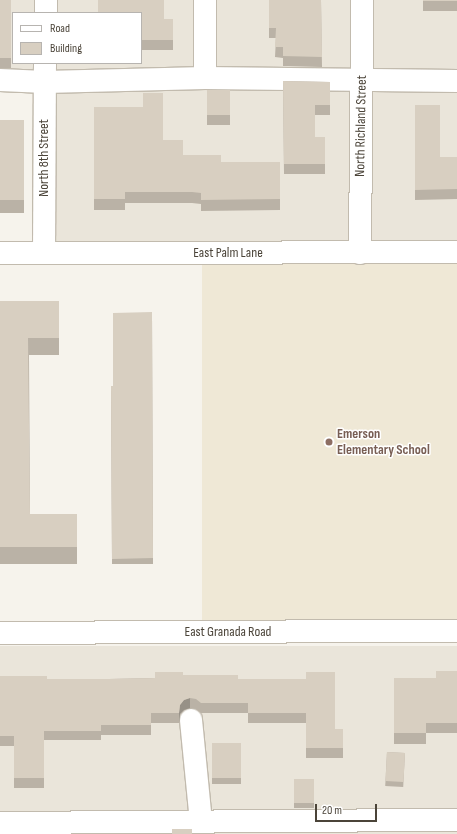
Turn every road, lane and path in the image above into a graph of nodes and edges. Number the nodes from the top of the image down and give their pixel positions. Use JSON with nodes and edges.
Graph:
{"nodes":[{"id":1,"x":46,"y":0,"type":"edge"},
{"id":2,"x":205,"y":0,"type":"edge"},
{"id":3,"x":362,"y":0,"type":"edge"},
{"id":4,"x":46,"y":12,"type":"edge"},
{"id":5,"x":45,"y":73,"type":"edge"},
{"id":6,"x":205,"y":78,"type":"junction"},
{"id":7,"x":0,"y":80,"type":"edge"},
{"id":8,"x":361,"y":81,"type":"junction"},
{"id":9,"x":457,"y":81,"type":"edge"},
{"id":10,"x":457,"y":252,"type":"edge"},
{"id":11,"x":0,"y":253,"type":"edge"},
{"id":12,"x":44,"y":253,"type":"junction"},
{"id":13,"x":360,"y":253,"type":"junction"},
{"id":14,"x":457,"y":631,"type":"edge"},
{"id":15,"x":0,"y":633,"type":"edge"},
{"id":16,"x":191,"y":720,"type":"dead end"},
{"id":17,"x":457,"y":820,"type":"edge"},
{"id":18,"x":200,"y":822,"type":"junction"},
{"id":19,"x":0,"y":823,"type":"edge"}],
"edges":[{"from":1,"to":4,"type":"street"},
{"from":2,"to":6,"type":"street"},
{"from":3,"to":8,"type":"street","name":"North Richland Street"},
{"from":5,"to":6,"type":"street"},
{"from":5,"to":7,"type":"street"},
{"from":5,"to":12,"type":"street","name":"North 8th Street"},
{"from":6,"to":8,"type":"street"},
{"from":8,"to":9,"type":"street"},
{"from":8,"to":13,"type":"street","name":"North Richland Street"},
{"from":10,"to":13,"type":"street","name":"East Palm Lane"},
{"from":11,"to":12,"type":"street","name":"East Palm Lane"},
{"from":12,"to":13,"type":"street","name":"East Palm Lane"},
{"from":14,"to":15,"type":"street","name":"East Granada Road"},
{"from":16,"to":18,"type":"street"},
{"from":17,"to":18,"type":"street"},
{"from":18,"to":19,"type":"street"}]}
